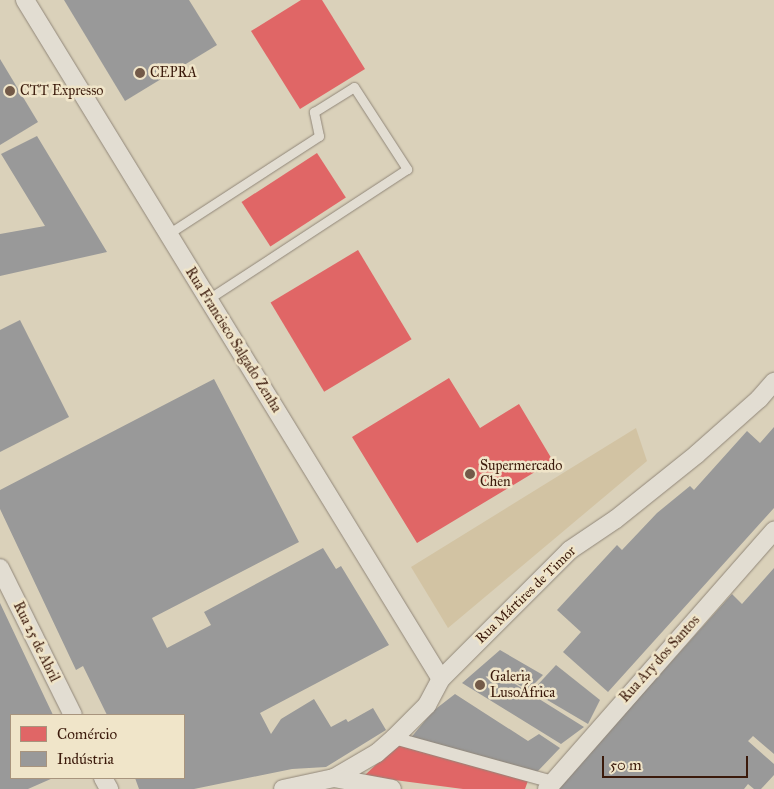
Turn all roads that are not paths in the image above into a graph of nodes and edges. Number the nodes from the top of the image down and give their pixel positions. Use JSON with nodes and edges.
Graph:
{"nodes":[{"id":1,"x":25,"y":0,"type":"edge"},
{"id":2,"x":168,"y":234,"type":"junction"},
{"id":3,"x":208,"y":299,"type":"junction"},
{"id":4,"x":774,"y":382,"type":"edge"},
{"id":5,"x":774,"y":530,"type":"edge"},
{"id":6,"x":0,"y":568,"type":"edge"},
{"id":7,"x":441,"y":679,"type":"junction"},
{"id":8,"x":72,"y":714,"type":"edge"},
{"id":9,"x":394,"y":738,"type":"junction"},
{"id":10,"x":334,"y":778,"type":"junction"},
{"id":11,"x":550,"y":785,"type":"edge"},
{"id":12,"x":283,"y":789,"type":"edge"},
{"id":13,"x":392,"y":789,"type":"edge"}],
"edges":[{"from":1,"to":2,"type":"street","name":"Rua Francisco Salgado Zenha"},
{"from":2,"to":3,"type":"street","name":"Rua Francisco Salgado Zenha"},
{"from":2,"to":3,"type":"lane"},
{"from":3,"to":7,"type":"street","name":"Rua Francisco Salgado Zenha"},
{"from":4,"to":7,"type":"street","name":"Rua Mártires de Timor"},
{"from":5,"to":11,"type":"street","name":"Rua Ary dos Santos"},
{"from":6,"to":8,"type":"street","name":"Rua 25 de Abril"},
{"from":7,"to":9,"type":"street","name":"Rua Mártires de Timor"},
{"from":9,"to":10,"type":"street","name":"Rua Mártires de Timor"},
{"from":9,"to":11,"type":"street"},
{"from":10,"to":12,"type":"street"},
{"from":10,"to":13,"type":"street"}]}
